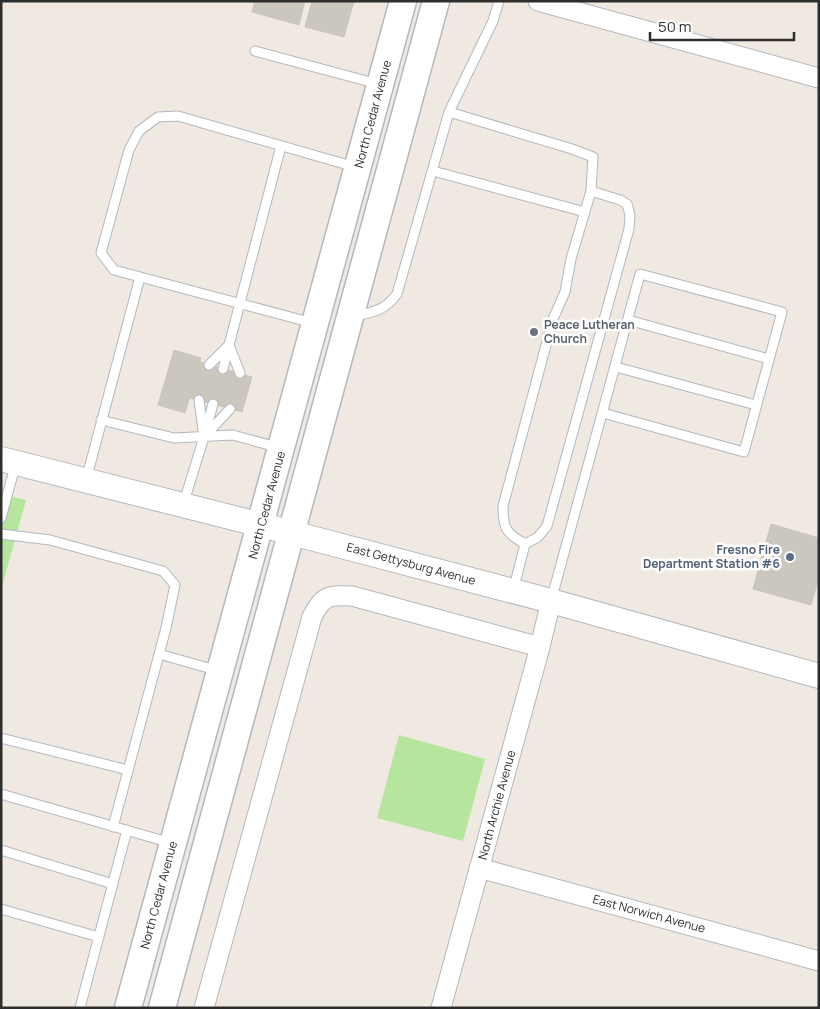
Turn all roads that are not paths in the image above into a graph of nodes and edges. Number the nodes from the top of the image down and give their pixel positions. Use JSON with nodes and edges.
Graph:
{"nodes":[{"id":1,"x":403,"y":1,"type":"edge"},
{"id":2,"x":436,"y":1,"type":"edge"},
{"id":3,"x":499,"y":1,"type":"edge"},
{"id":4,"x":538,"y":1,"type":"edge"},
{"id":5,"x":256,"y":51,"type":"dead end"},
{"id":6,"x":819,"y":78,"type":"edge"},
{"id":7,"x":381,"y":84,"type":"junction"},
{"id":8,"x":449,"y":112,"type":"junction"},
{"id":9,"x":281,"y":146,"type":"junction"},
{"id":10,"x":358,"y":167,"type":"junction"},
{"id":11,"x":433,"y":171,"type":"junction"},
{"id":12,"x":591,"y":191,"type":"junction"},
{"id":13,"x":585,"y":212,"type":"junction"},
{"id":14,"x":140,"y":277,"type":"junction"},
{"id":15,"x":239,"y":303,"type":"junction"},
{"id":16,"x":351,"y":316,"type":"junction"},
{"id":17,"x":628,"y":320,"type":"junction"},
{"id":18,"x":316,"y":323,"type":"junction"},
{"id":19,"x":229,"y":345,"type":"junction"},
{"id":20,"x":769,"y":359,"type":"junction"},
{"id":21,"x":209,"y":365,"type":"dead end"},
{"id":22,"x":616,"y":366,"type":"junction"},
{"id":23,"x":223,"y":369,"type":"dead end"},
{"id":24,"x":240,"y":373,"type":"dead end"},
{"id":25,"x":199,"y":400,"type":"dead end"},
{"id":26,"x":213,"y":404,"type":"dead end"},
{"id":27,"x":756,"y":405,"type":"junction"},
{"id":28,"x":230,"y":409,"type":"dead end"},
{"id":29,"x":603,"y":413,"type":"junction"},
{"id":30,"x":101,"y":420,"type":"junction"},
{"id":31,"x":204,"y":437,"type":"junction"},
{"id":32,"x":282,"y":448,"type":"junction"},
{"id":33,"x":8,"y":461,"type":"edge"},
{"id":34,"x":86,"y":481,"type":"junction"},
{"id":35,"x":183,"y":505,"type":"junction"},
{"id":36,"x":1,"y":518,"type":"edge"},
{"id":37,"x":261,"y":525,"type":"junction"},
{"id":38,"x":292,"y":533,"type":"junction"},
{"id":39,"x":1,"y":534,"type":"edge"},
{"id":40,"x":524,"y":544,"type":"junction"},
{"id":41,"x":513,"y":591,"type":"junction"},
{"id":42,"x":551,"y":601,"type":"junction"},
{"id":43,"x":540,"y":647,"type":"junction"},
{"id":44,"x":159,"y":654,"type":"junction"},
{"id":45,"x":221,"y":672,"type":"junction"},
{"id":46,"x":819,"y":676,"type":"edge"},
{"id":47,"x":1,"y":738,"type":"edge"},
{"id":48,"x":128,"y":770,"type":"junction"},
{"id":49,"x":1,"y":794,"type":"edge"},
{"id":50,"x":113,"y":827,"type":"junction"},
{"id":51,"x":127,"y":830,"type":"junction"},
{"id":52,"x":173,"y":844,"type":"junction"},
{"id":53,"x":1,"y":850,"type":"edge"},
{"id":54,"x":479,"y":868,"type":"junction"},
{"id":55,"x":113,"y":884,"type":"junction"},
{"id":56,"x":1,"y":909,"type":"edge"},
{"id":57,"x":99,"y":937,"type":"junction"},
{"id":58,"x":175,"y":961,"type":"junction"},
{"id":59,"x":819,"y":961,"type":"edge"},
{"id":60,"x":80,"y":1008,"type":"edge"},
{"id":61,"x":128,"y":1008,"type":"edge"},
{"id":62,"x":162,"y":1008,"type":"edge"},
{"id":63,"x":204,"y":1008,"type":"edge"},
{"id":64,"x":441,"y":1008,"type":"edge"}],
"edges":[{"from":1,"to":7,"type":"main road","name":"North Cedar Avenue"},
{"from":2,"to":16,"type":"main road"},
{"from":3,"to":8,"type":"lane"},
{"from":4,"to":6,"type":"street"},
{"from":5,"to":7,"type":"lane"},
{"from":7,"to":10,"type":"main road","name":"North Cedar Avenue"},
{"from":8,"to":11,"type":"lane"},
{"from":8,"to":12,"type":"lane"},
{"from":9,"to":10,"type":"lane"},
{"from":9,"to":14,"type":"lane"},
{"from":9,"to":15,"type":"lane"},
{"from":10,"to":18,"type":"main road","name":"North Cedar Avenue"},
{"from":11,"to":13,"type":"lane"},
{"from":11,"to":16,"type":"lane"},
{"from":12,"to":13,"type":"lane"},
{"from":12,"to":40,"type":"lane"},
{"from":13,"to":40,"type":"lane"},
{"from":14,"to":15,"type":"lane"},
{"from":14,"to":30,"type":"lane"},
{"from":15,"to":18,"type":"lane"},
{"from":15,"to":19,"type":"lane"},
{"from":16,"to":38,"type":"main road"},
{"from":17,"to":20,"type":"lane"},
{"from":17,"to":20,"type":"lane"},
{"from":17,"to":22,"type":"lane"},
{"from":18,"to":32,"type":"main road","name":"North Cedar Avenue"},
{"from":19,"to":21,"type":"lane"},
{"from":19,"to":23,"type":"lane"},
{"from":19,"to":24,"type":"lane"},
{"from":20,"to":27,"type":"lane"},
{"from":22,"to":27,"type":"lane"},
{"from":22,"to":29,"type":"lane"},
{"from":25,"to":31,"type":"lane"},
{"from":26,"to":31,"type":"lane"},
{"from":27,"to":29,"type":"lane"},
{"from":28,"to":31,"type":"lane"},
{"from":29,"to":42,"type":"lane"},
{"from":30,"to":31,"type":"lane"},
{"from":30,"to":34,"type":"lane"},
{"from":31,"to":32,"type":"lane"},
{"from":31,"to":35,"type":"lane"},
{"from":32,"to":37,"type":"main road","name":"North Cedar Avenue"},
{"from":33,"to":34,"type":"street","name":"East Gettysburg Avenue"},
{"from":33,"to":36,"type":"lane"},
{"from":34,"to":35,"type":"street","name":"East Gettysburg Avenue"},
{"from":35,"to":37,"type":"street","name":"East Gettysburg Avenue"},
{"from":37,"to":38,"type":"street","name":"East Gettysburg Avenue"},
{"from":37,"to":45,"type":"main road","name":"North Cedar Avenue"},
{"from":38,"to":41,"type":"street","name":"East Gettysburg Avenue"},
{"from":38,"to":58,"type":"main road"},
{"from":39,"to":44,"type":"lane"},
{"from":40,"to":41,"type":"lane"},
{"from":41,"to":42,"type":"street","name":"East Gettysburg Avenue"},
{"from":42,"to":43,"type":"street","name":"North Archie Avenue"},
{"from":42,"to":46,"type":"street","name":"East Gettysburg Avenue"},
{"from":43,"to":54,"type":"street","name":"North Archie Avenue"},
{"from":43,"to":63,"type":"street"},
{"from":44,"to":45,"type":"lane"},
{"from":44,"to":48,"type":"lane"},
{"from":45,"to":52,"type":"main road","name":"North Cedar Avenue"},
{"from":47,"to":48,"type":"lane"},
{"from":48,"to":50,"type":"lane"},
{"from":49,"to":50,"type":"lane"},
{"from":50,"to":51,"type":"lane"},
{"from":51,"to":52,"type":"lane"},
{"from":51,"to":55,"type":"lane"},
{"from":52,"to":58,"type":"main road"},
{"from":52,"to":61,"type":"main road","name":"North Cedar Avenue"},
{"from":53,"to":55,"type":"lane"},
{"from":54,"to":59,"type":"street","name":"East Norwich Avenue"},
{"from":54,"to":64,"type":"street","name":"North Archie Avenue"},
{"from":55,"to":57,"type":"lane"},
{"from":56,"to":57,"type":"lane"},
{"from":57,"to":60,"type":"lane"},
{"from":58,"to":62,"type":"main road"}]}
